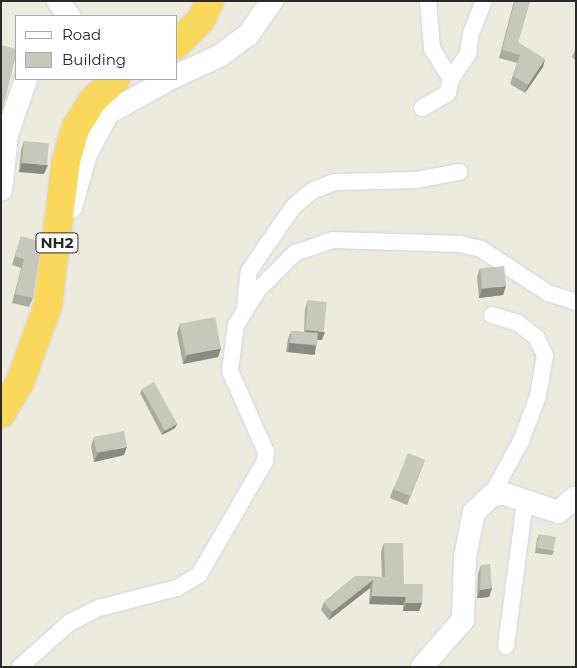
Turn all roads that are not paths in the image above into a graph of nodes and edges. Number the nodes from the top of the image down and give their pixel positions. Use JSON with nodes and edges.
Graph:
{"nodes":[{"id":1,"x":58,"y":1,"type":"edge"},
{"id":2,"x":210,"y":1,"type":"edge"},
{"id":3,"x":272,"y":1,"type":"edge"},
{"id":4,"x":428,"y":1,"type":"edge"},
{"id":5,"x":484,"y":1,"type":"edge"},
{"id":6,"x":68,"y":15,"type":"edge"},
{"id":7,"x":178,"y":43,"type":"edge"},
{"id":8,"x":178,"y":75,"type":"edge"},
{"id":9,"x":452,"y":79,"type":"junction"},
{"id":10,"x":26,"y":80,"type":"edge"},
{"id":11,"x":115,"y":80,"type":"edge"},
{"id":12,"x":168,"y":80,"type":"edge"},
{"id":13,"x":422,"y":108,"type":"dead end"},
{"id":14,"x":459,"y":172,"type":"dead end"},
{"id":15,"x":1,"y":190,"type":"edge"},
{"id":16,"x":576,"y":302,"type":"edge"},
{"id":17,"x":48,"y":305,"type":"junction"},
{"id":18,"x":245,"y":310,"type":"junction"},
{"id":19,"x":492,"y":315,"type":"dead end"},
{"id":20,"x":1,"y":414,"type":"edge"},
{"id":21,"x":491,"y":496,"type":"junction"},
{"id":22,"x":576,"y":497,"type":"edge"},
{"id":23,"x":525,"y":502,"type":"junction"},
{"id":24,"x":506,"y":646,"type":"dead end"},
{"id":25,"x":20,"y":667,"type":"edge"},
{"id":26,"x":422,"y":667,"type":"edge"}],
"edges":[{"from":1,"to":6,"type":"street"},
{"from":2,"to":7,"type":"highway"},
{"from":3,"to":8,"type":"street"},
{"from":4,"to":9,"type":"street"},
{"from":5,"to":9,"type":"street"},
{"from":9,"to":13,"type":"street"},
{"from":10,"to":15,"type":"street"},
{"from":11,"to":17,"type":"highway","number":"NH2"},
{"from":12,"to":17,"type":"street"},
{"from":14,"to":18,"type":"street"},
{"from":16,"to":18,"type":"street"},
{"from":17,"to":20,"type":"highway","number":"NH2"},
{"from":18,"to":25,"type":"street"},
{"from":19,"to":21,"type":"street"},
{"from":21,"to":23,"type":"street"},
{"from":21,"to":26,"type":"street"},
{"from":22,"to":23,"type":"street"},
{"from":23,"to":24,"type":"street"}]}
